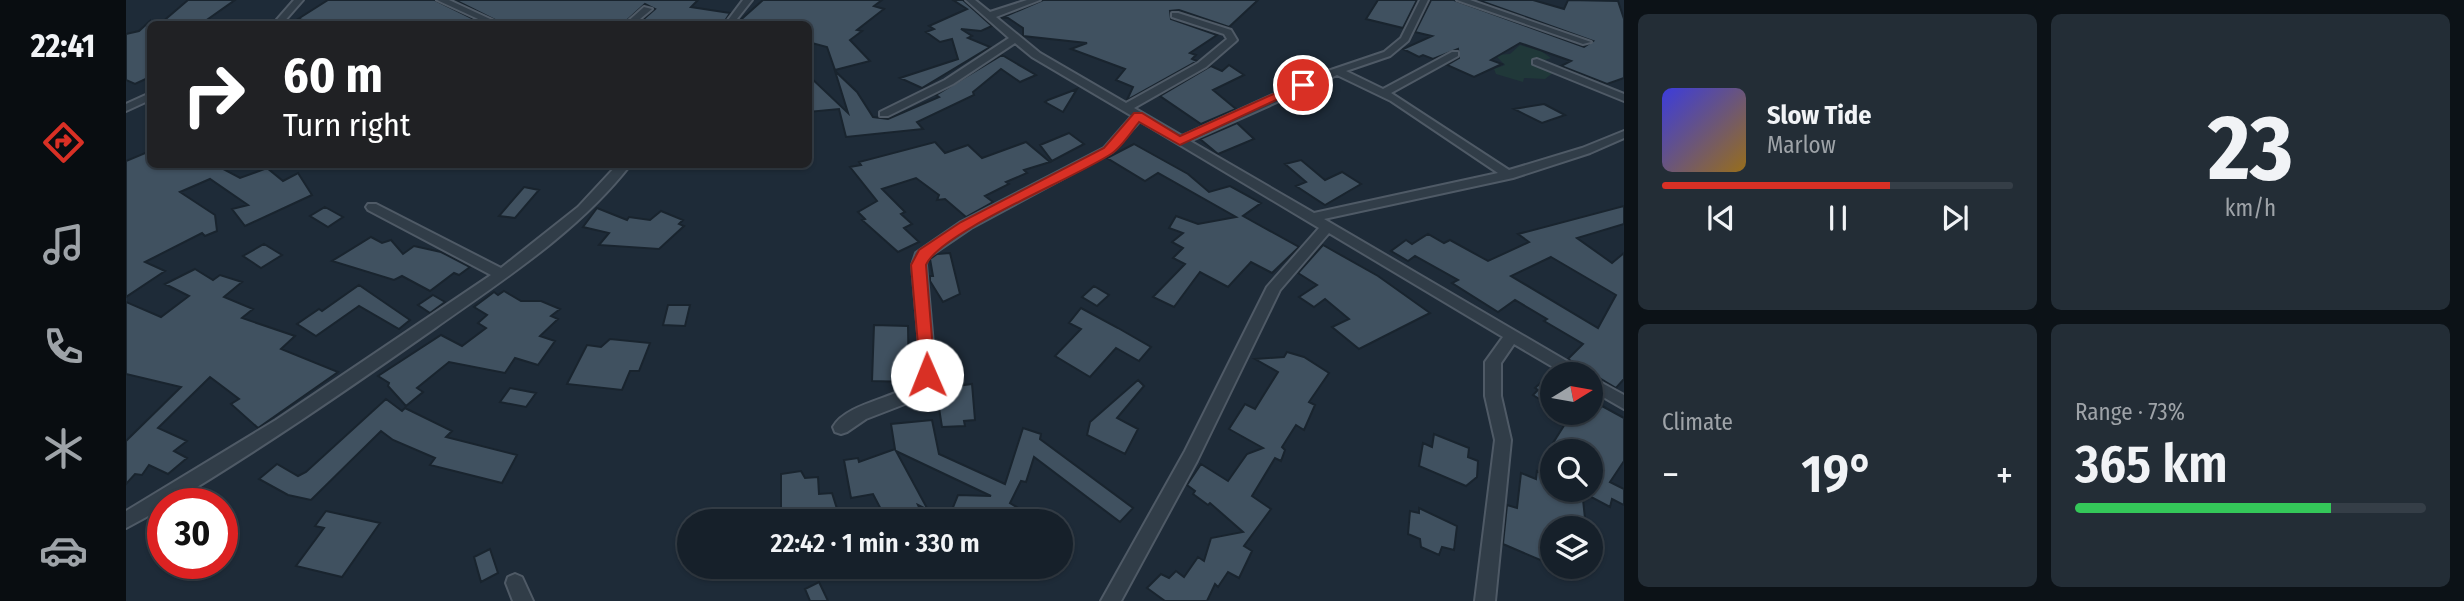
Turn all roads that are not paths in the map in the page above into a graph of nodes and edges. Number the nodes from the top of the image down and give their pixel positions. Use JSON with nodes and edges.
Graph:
{"nodes":[{"id":1,"x":299,"y":0,"type":"edge"},
{"id":2,"x":441,"y":0,"type":"edge"},
{"id":3,"x":748,"y":0,"type":"edge"},
{"id":4,"x":970,"y":0,"type":"edge"},
{"id":5,"x":1036,"y":0,"type":"edge"},
{"id":6,"x":1424,"y":0,"type":"edge"},
{"id":7,"x":1461,"y":0,"type":"edge"},
{"id":8,"x":647,"y":9,"type":"dead end"},
{"id":9,"x":1175,"y":15,"type":"dead end"},
{"id":10,"x":988,"y":16,"type":"junction"},
{"id":11,"x":280,"y":21,"type":"edge"},
{"id":12,"x":481,"y":21,"type":"edge"},
{"id":13,"x":633,"y":21,"type":"edge"},
{"id":14,"x":731,"y":21,"type":"edge"},
{"id":15,"x":1014,"y":39,"type":"junction"},
{"id":16,"x":1586,"y":42,"type":"dead end"},
{"id":17,"x":1455,"y":54,"type":"dead end"},
{"id":18,"x":1536,"y":62,"type":"dead end"},
{"id":19,"x":1337,"y":71,"type":"junction"},
{"id":20,"x":1384,"y":93,"type":"junction"},
{"id":21,"x":147,"y":98,"type":"edge"},
{"id":22,"x":1624,"y":98,"type":"edge"},
{"id":23,"x":126,"y":108,"type":"edge"},
{"id":24,"x":1132,"y":112,"type":"junction"},
{"id":25,"x":884,"y":114,"type":"dead end"},
{"id":26,"x":1624,"y":134,"type":"edge"},
{"id":27,"x":1180,"y":141,"type":"junction"},
{"id":28,"x":621,"y":168,"type":"edge"},
{"id":29,"x":1509,"y":175,"type":"junction"},
{"id":30,"x":372,"y":207,"type":"dead end"},
{"id":31,"x":1311,"y":218,"type":"junction"},
{"id":32,"x":1327,"y":227,"type":"junction"},
{"id":33,"x":501,"y":275,"type":"junction"},
{"id":34,"x":1512,"y":336,"type":"junction"},
{"id":35,"x":1556,"y":362,"type":"edge"},
{"id":36,"x":1603,"y":390,"type":"edge"},
{"id":37,"x":1624,"y":403,"type":"edge"},
{"id":38,"x":841,"y":427,"type":"dead end"},
{"id":39,"x":126,"y":520,"type":"edge"},
{"id":40,"x":1111,"y":601,"type":"edge"},
{"id":41,"x":1485,"y":601,"type":"edge"}],
"edges":[{"from":1,"to":11,"type":"street"},
{"from":2,"to":12,"type":"street"},
{"from":3,"to":14,"type":"street"},
{"from":4,"to":10,"type":"street"},
{"from":5,"to":10,"type":"street"},
{"from":6,"to":19,"type":"street"},
{"from":7,"to":16,"type":"street"},
{"from":8,"to":13,"type":"street"},
{"from":9,"to":24,"type":"street"},
{"from":10,"to":15,"type":"street"},
{"from":15,"to":24,"type":"street"},
{"from":15,"to":25,"type":"street"},
{"from":17,"to":20,"type":"street"},
{"from":18,"to":22,"type":"street"},
{"from":19,"to":20,"type":"street"},
{"from":19,"to":27,"type":"street"},
{"from":20,"to":29,"type":"street"},
{"from":21,"to":23,"type":"street"},
{"from":24,"to":27,"type":"street"},
{"from":24,"to":38,"type":"street"},
{"from":26,"to":29,"type":"street"},
{"from":27,"to":31,"type":"street"},
{"from":28,"to":33,"type":"street"},
{"from":29,"to":31,"type":"street"},
{"from":30,"to":33,"type":"street"},
{"from":31,"to":32,"type":"street"},
{"from":32,"to":34,"type":"street"},
{"from":32,"to":40,"type":"street"},
{"from":33,"to":39,"type":"street"},
{"from":34,"to":35,"type":"street"},
{"from":34,"to":41,"type":"street"},
{"from":36,"to":37,"type":"street"}]}
